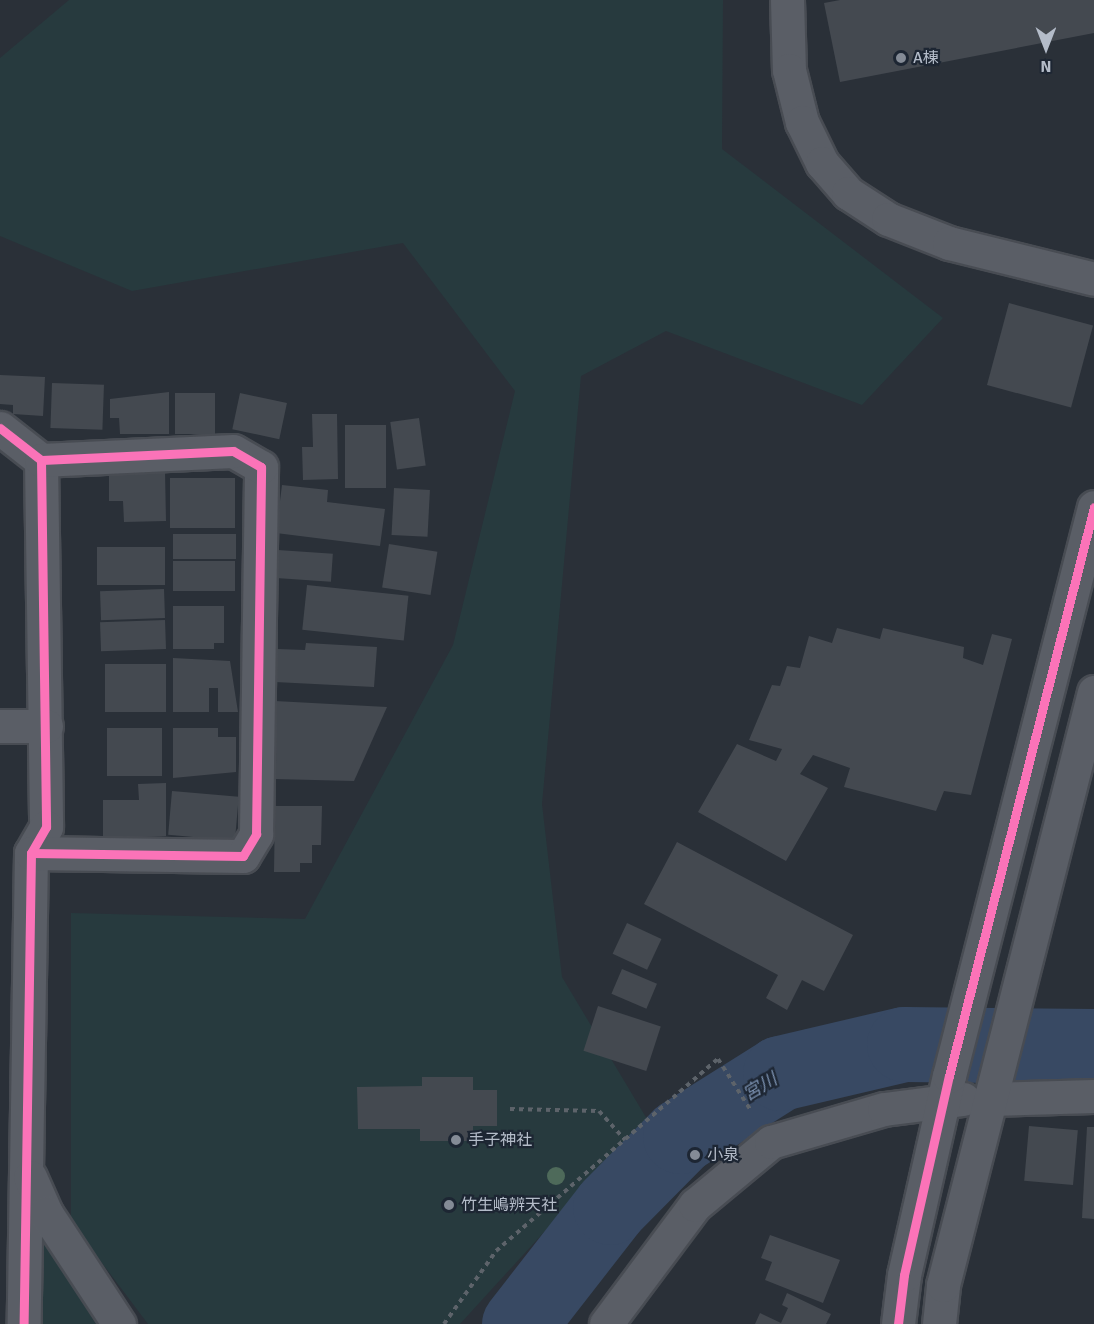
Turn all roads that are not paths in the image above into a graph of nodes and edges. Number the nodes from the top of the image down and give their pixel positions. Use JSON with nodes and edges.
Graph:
{"nodes":[{"id":1,"x":787,"y":0,"type":"edge"},
{"id":2,"x":1094,"y":279,"type":"edge"},
{"id":3,"x":0,"y":428,"type":"edge"},
{"id":4,"x":41,"y":460,"type":"junction"},
{"id":5,"x":1094,"y":507,"type":"edge"},
{"id":6,"x":1094,"y":692,"type":"edge"},
{"id":7,"x":0,"y":726,"type":"edge"},
{"id":8,"x":46,"y":726,"type":"junction"},
{"id":9,"x":31,"y":853,"type":"junction"},
{"id":10,"x":992,"y":1087,"type":"junction"},
{"id":11,"x":947,"y":1088,"type":"junction"},
{"id":12,"x":1094,"y":1096,"type":"edge"},
{"id":13,"x":13,"y":1170,"type":"edge"},
{"id":14,"x":24,"y":1324,"type":"edge"},
{"id":15,"x":119,"y":1324,"type":"edge"},
{"id":16,"x":606,"y":1324,"type":"edge"},
{"id":17,"x":898,"y":1324,"type":"edge"},
{"id":18,"x":939,"y":1324,"type":"edge"}],
"edges":[{"from":1,"to":2,"type":"street"},
{"from":3,"to":4,"type":"street"},
{"from":4,"to":8,"type":"street"},
{"from":4,"to":9,"type":"street"},
{"from":5,"to":11,"type":"street"},
{"from":6,"to":10,"type":"street"},
{"from":7,"to":8,"type":"street"},
{"from":8,"to":9,"type":"street"},
{"from":9,"to":13,"type":"street"},
{"from":10,"to":11,"type":"street"},
{"from":10,"to":12,"type":"street"},
{"from":10,"to":18,"type":"street"},
{"from":11,"to":16,"type":"street"},
{"from":11,"to":17,"type":"street"},
{"from":13,"to":14,"type":"street"},
{"from":13,"to":15,"type":"street"}]}
